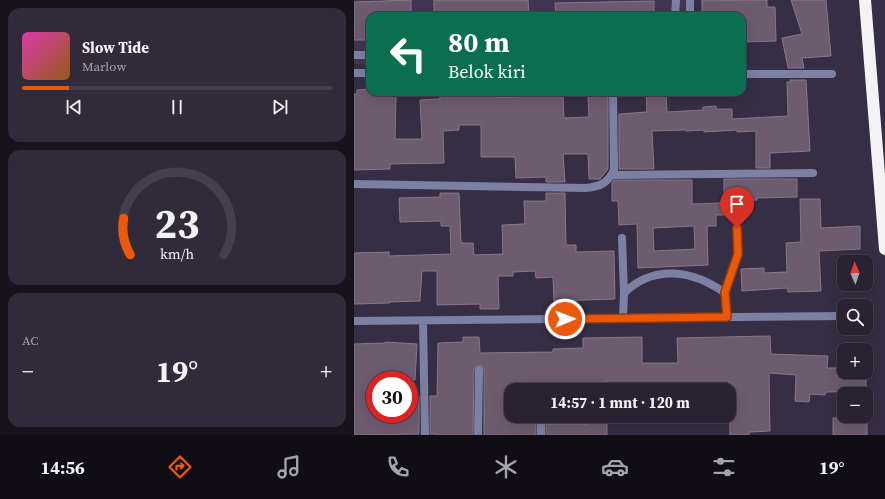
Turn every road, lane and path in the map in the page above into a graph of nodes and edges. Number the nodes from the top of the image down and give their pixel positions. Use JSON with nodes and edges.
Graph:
{"nodes":[{"id":1,"x":676,"y":0,"type":"edge"},
{"id":2,"x":690,"y":0,"type":"edge"},
{"id":3,"x":865,"y":0,"type":"edge"},
{"id":4,"x":675,"y":12,"type":"edge"},
{"id":5,"x":690,"y":12,"type":"edge"},
{"id":6,"x":354,"y":55,"type":"edge"},
{"id":7,"x":366,"y":55,"type":"edge"},
{"id":8,"x":354,"y":73,"type":"edge"},
{"id":9,"x":366,"y":73,"type":"edge"},
{"id":10,"x":746,"y":74,"type":"edge"},
{"id":11,"x":832,"y":74,"type":"dead end"},
{"id":12,"x":612,"y":96,"type":"edge"},
{"id":13,"x":813,"y":173,"type":"dead end"},
{"id":14,"x":612,"y":175,"type":"junction"},
{"id":15,"x":354,"y":184,"type":"edge"},
{"id":16,"x":737,"y":228,"type":"dead end"},
{"id":17,"x":622,"y":238,"type":"dead end"},
{"id":18,"x":885,"y":249,"type":"edge"},
{"id":19,"x":725,"y":292,"type":"junction"},
{"id":20,"x":624,"y":293,"type":"junction"},
{"id":21,"x":837,"y":316,"type":"edge"},
{"id":22,"x":727,"y":317,"type":"junction"},
{"id":23,"x":623,"y":318,"type":"junction"},
{"id":24,"x":354,"y":321,"type":"edge"},
{"id":25,"x":423,"y":321,"type":"junction"},
{"id":26,"x":479,"y":370,"type":"dead end"},
{"id":27,"x":541,"y":423,"type":"edge"},
{"id":28,"x":425,"y":435,"type":"edge"},
{"id":29,"x":478,"y":435,"type":"edge"},
{"id":30,"x":541,"y":435,"type":"edge"}],
"edges":[{"from":1,"to":4,"type":"street"},
{"from":2,"to":5,"type":"street"},
{"from":3,"to":18,"type":"highway"},
{"from":6,"to":7,"type":"street"},
{"from":8,"to":9,"type":"street"},
{"from":10,"to":11,"type":"street"},
{"from":12,"to":14,"type":"street"},
{"from":13,"to":14,"type":"street"},
{"from":14,"to":15,"type":"street"},
{"from":16,"to":19,"type":"street"},
{"from":17,"to":20,"type":"street"},
{"from":19,"to":20,"type":"street"},
{"from":19,"to":22,"type":"street"},
{"from":20,"to":23,"type":"street"},
{"from":21,"to":22,"type":"street"},
{"from":22,"to":23,"type":"street"},
{"from":23,"to":25,"type":"street"},
{"from":24,"to":25,"type":"street"},
{"from":25,"to":28,"type":"street"},
{"from":26,"to":29,"type":"street"},
{"from":27,"to":30,"type":"street"}]}
